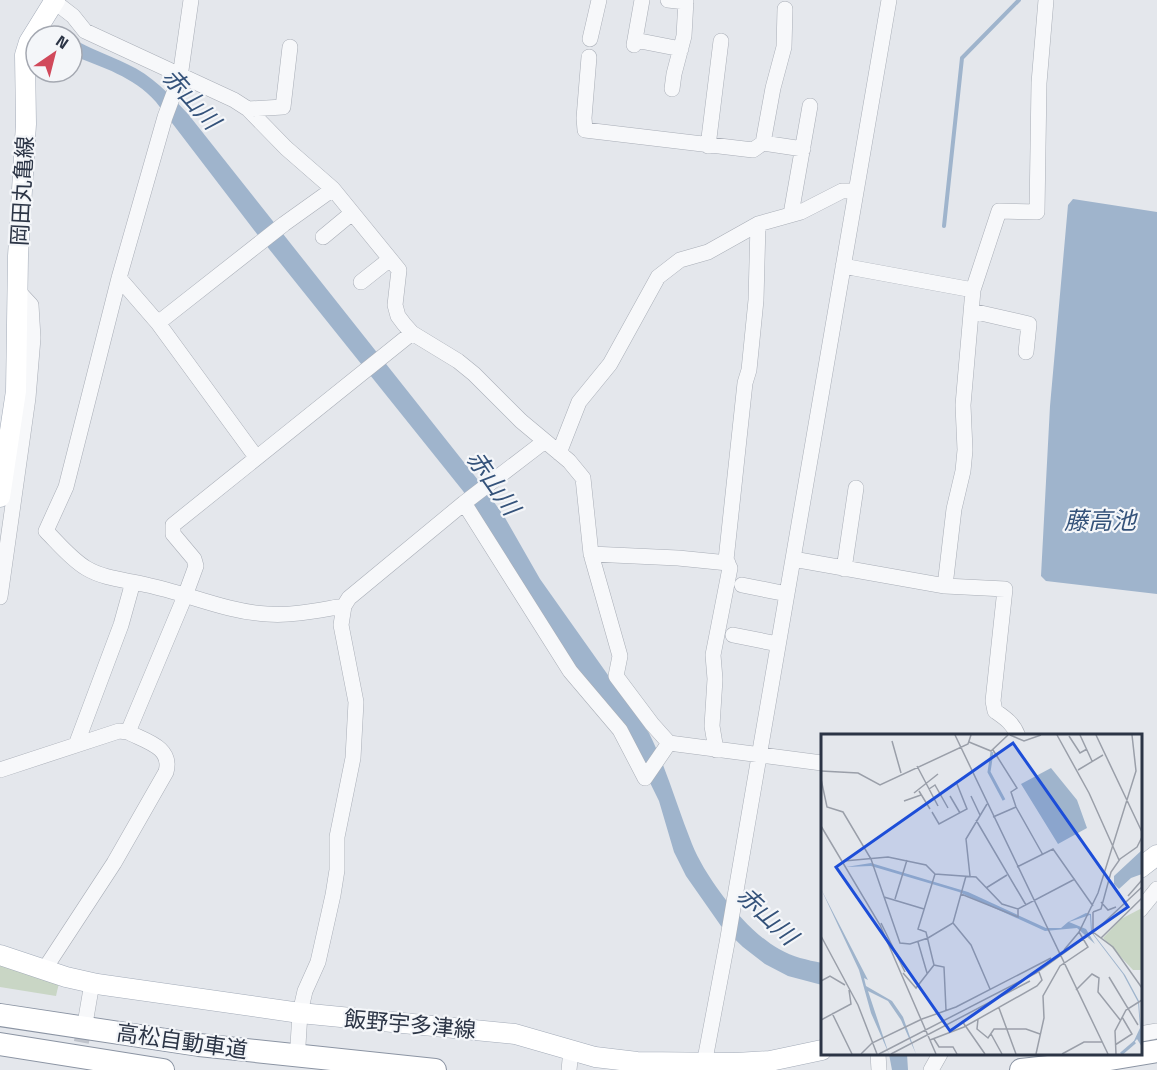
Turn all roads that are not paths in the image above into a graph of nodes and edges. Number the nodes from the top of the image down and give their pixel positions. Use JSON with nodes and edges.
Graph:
{"nodes":[{"id":1,"x":191,"y":0,"type":"edge"},
{"id":2,"x":598,"y":0,"type":"edge"},
{"id":3,"x":642,"y":0,"type":"edge"},
{"id":4,"x":668,"y":0,"type":"edge"},
{"id":5,"x":889,"y":0,"type":"edge"},
{"id":6,"x":1046,"y":0,"type":"edge"},
{"id":7,"x":55,"y":1,"type":"edge"},
{"id":8,"x":686,"y":1,"type":"edge"},
{"id":9,"x":785,"y":9,"type":"dead end"},
{"id":10,"x":590,"y":39,"type":"dead end"},
{"id":11,"x":721,"y":41,"type":"dead end"},
{"id":12,"x":290,"y":47,"type":"dead end"},
{"id":13,"x":681,"y":49,"type":"junction"},
{"id":14,"x":589,"y":57,"type":"dead end"},
{"id":15,"x":178,"y":83,"type":"junction"},
{"id":16,"x":672,"y":89,"type":"dead end"},
{"id":17,"x":810,"y":106,"type":"dead end"},
{"id":18,"x":248,"y":109,"type":"junction"},
{"id":19,"x":763,"y":143,"type":"junction"},
{"id":20,"x":708,"y":146,"type":"junction"},
{"id":21,"x":803,"y":148,"type":"junction"},
{"id":22,"x":333,"y":189,"type":"junction"},
{"id":23,"x":855,"y":191,"type":"junction"},
{"id":24,"x":352,"y":213,"type":"junction"},
{"id":25,"x":791,"y":214,"type":"junction"},
{"id":26,"x":758,"y":224,"type":"junction"},
{"id":27,"x":323,"y":237,"type":"dead end"},
{"id":28,"x":390,"y":260,"type":"junction"},
{"id":29,"x":843,"y":266,"type":"junction"},
{"id":30,"x":119,"y":278,"type":"junction"},
{"id":31,"x":361,"y":282,"type":"dead end"},
{"id":32,"x":974,"y":290,"type":"junction"},
{"id":33,"x":18,"y":291,"type":"junction"},
{"id":34,"x":972,"y":311,"type":"junction"},
{"id":35,"x":158,"y":323,"type":"junction"},
{"id":36,"x":412,"y":333,"type":"junction"},
{"id":37,"x":1026,"y":352,"type":"dead end"},
{"id":38,"x":545,"y":441,"type":"junction"},
{"id":39,"x":559,"y":453,"type":"junction"},
{"id":40,"x":256,"y":457,"type":"junction"},
{"id":41,"x":856,"y":488,"type":"dead end"},
{"id":42,"x":0,"y":497,"type":"edge"},
{"id":43,"x":464,"y":503,"type":"junction"},
{"id":44,"x":591,"y":554,"type":"junction"},
{"id":45,"x":793,"y":559,"type":"junction"},
{"id":46,"x":728,"y":563,"type":"junction"},
{"id":47,"x":844,"y":569,"type":"junction"},
{"id":48,"x":133,"y":582,"type":"junction"},
{"id":49,"x":741,"y":585,"type":"dead end"},
{"id":50,"x":945,"y":586,"type":"junction"},
{"id":51,"x":787,"y":594,"type":"junction"},
{"id":52,"x":185,"y":596,"type":"junction"},
{"id":53,"x":0,"y":597,"type":"edge"},
{"id":54,"x":344,"y":606,"type":"junction"},
{"id":55,"x":733,"y":634,"type":"dead end"},
{"id":56,"x":778,"y":644,"type":"junction"},
{"id":57,"x":128,"y":732,"type":"junction"},
{"id":58,"x":1018,"y":734,"type":"edge"},
{"id":59,"x":76,"y":745,"type":"junction"},
{"id":60,"x":667,"y":747,"type":"junction"},
{"id":61,"x":716,"y":750,"type":"junction"},
{"id":62,"x":758,"y":756,"type":"junction"},
{"id":63,"x":821,"y":763,"type":"edge"},
{"id":64,"x":0,"y":770,"type":"edge"},
{"id":65,"x":1157,"y":855,"type":"edge"},
{"id":66,"x":1142,"y":866,"type":"edge"},
{"id":67,"x":1157,"y":889,"type":"edge"},
{"id":68,"x":1142,"y":908,"type":"edge"},
{"id":69,"x":0,"y":955,"type":"edge"},
{"id":70,"x":44,"y":970,"type":"junction"},
{"id":71,"x":92,"y":983,"type":"junction"},
{"id":72,"x":300,"y":1013,"type":"junction"},
{"id":73,"x":0,"y":1015,"type":"edge"},
{"id":74,"x":86,"y":1018,"type":"tunnel mouth"},
{"id":75,"x":1157,"y":1031,"type":"edge"},
{"id":76,"x":1142,"y":1034,"type":"edge"},
{"id":77,"x":0,"y":1044,"type":"edge"},
{"id":78,"x":298,"y":1045,"type":"dead end"},
{"id":79,"x":571,"y":1050,"type":"junction"},
{"id":80,"x":821,"y":1050,"type":"edge"},
{"id":81,"x":1157,"y":1051,"type":"edge"},
{"id":82,"x":1142,"y":1054,"type":"edge"},
{"id":83,"x":878,"y":1055,"type":"edge"},
{"id":84,"x":939,"y":1055,"type":"edge"},
{"id":85,"x":1133,"y":1055,"type":"edge"},
{"id":86,"x":703,"y":1067,"type":"edge"},
{"id":87,"x":163,"y":1070,"type":"edge"},
{"id":88,"x":435,"y":1070,"type":"edge"},
{"id":89,"x":569,"y":1070,"type":"edge"},
{"id":90,"x":879,"y":1070,"type":"edge"},
{"id":91,"x":931,"y":1070,"type":"edge"},
{"id":92,"x":1022,"y":1070,"type":"edge"}],
"edges":[{"from":1,"to":15,"type":"street"},
{"from":2,"to":10,"type":"street"},
{"from":3,"to":13,"type":"street"},
{"from":4,"to":8,"type":"street"},
{"from":5,"to":23,"type":"street"},
{"from":6,"to":32,"type":"street"},
{"from":7,"to":15,"type":"street"},
{"from":7,"to":33,"type":"main road","name":"岡田丸亀線"},
{"from":8,"to":13,"type":"street"},
{"from":9,"to":19,"type":"street"},
{"from":11,"to":20,"type":"street"},
{"from":12,"to":18,"type":"street"},
{"from":13,"to":16,"type":"street"},
{"from":14,"to":20,"type":"street"},
{"from":15,"to":18,"type":"street"},
{"from":15,"to":30,"type":"street"},
{"from":17,"to":21,"type":"street"},
{"from":18,"to":22,"type":"street"},
{"from":19,"to":20,"type":"street"},
{"from":19,"to":21,"type":"street"},
{"from":21,"to":25,"type":"street"},
{"from":22,"to":24,"type":"street"},
{"from":22,"to":35,"type":"street"},
{"from":23,"to":25,"type":"street"},
{"from":23,"to":29,"type":"street"},
{"from":24,"to":27,"type":"street"},
{"from":24,"to":28,"type":"street"},
{"from":25,"to":26,"type":"street"},
{"from":26,"to":39,"type":"street"},
{"from":26,"to":46,"type":"street"},
{"from":28,"to":31,"type":"street"},
{"from":28,"to":36,"type":"street"},
{"from":29,"to":32,"type":"street"},
{"from":29,"to":45,"type":"street"},
{"from":30,"to":35,"type":"street"},
{"from":30,"to":48,"type":"street"},
{"from":32,"to":34,"type":"street"},
{"from":33,"to":42,"type":"main road","name":"岡田丸亀線"},
{"from":33,"to":53,"type":"street"},
{"from":34,"to":37,"type":"street"},
{"from":34,"to":50,"type":"street"},
{"from":35,"to":40,"type":"street"},
{"from":36,"to":38,"type":"street"},
{"from":36,"to":40,"type":"street"},
{"from":38,"to":39,"type":"street"},
{"from":38,"to":43,"type":"street"},
{"from":39,"to":44,"type":"street"},
{"from":40,"to":52,"type":"street"},
{"from":41,"to":47,"type":"street"},
{"from":43,"to":54,"type":"street"},
{"from":43,"to":60,"type":"street"},
{"from":44,"to":46,"type":"street"},
{"from":44,"to":60,"type":"street"},
{"from":45,"to":47,"type":"street"},
{"from":45,"to":51,"type":"street"},
{"from":46,"to":61,"type":"street"},
{"from":47,"to":50,"type":"street"},
{"from":48,"to":52,"type":"street"},
{"from":48,"to":59,"type":"street"},
{"from":49,"to":51,"type":"street"},
{"from":50,"to":58,"type":"street"},
{"from":51,"to":56,"type":"street"},
{"from":52,"to":54,"type":"street"},
{"from":52,"to":57,"type":"street"},
{"from":54,"to":72,"type":"street"},
{"from":55,"to":56,"type":"street"},
{"from":56,"to":62,"type":"street"},
{"from":57,"to":59,"type":"street"},
{"from":57,"to":70,"type":"street"},
{"from":59,"to":64,"type":"street"},
{"from":60,"to":61,"type":"street"},
{"from":61,"to":62,"type":"street"},
{"from":62,"to":63,"type":"street"},
{"from":62,"to":86,"type":"street"},
{"from":65,"to":66,"type":"main road"},
{"from":67,"to":68,"type":"street"},
{"from":69,"to":70,"type":"main road","name":"飯野宇多津線"},
{"from":70,"to":71,"type":"main road","name":"飯野宇多津線"},
{"from":71,"to":72,"type":"main road","name":"飯野宇多津線"},
{"from":71,"to":74,"type":"street"},
{"from":72,"to":78,"type":"street"},
{"from":72,"to":79,"type":"main road","name":"飯野宇多津線"},
{"from":73,"to":88,"type":"highway","name":"高松自動車道"},
{"from":75,"to":76,"type":"street"},
{"from":77,"to":87,"type":"highway","name":"高松自動車道"},
{"from":79,"to":86,"type":"main road","name":"飯野宇多津線"},
{"from":79,"to":89,"type":"street"},
{"from":80,"to":86,"type":"main road","name":"飯野宇多津線"},
{"from":81,"to":82,"type":"highway"},
{"from":83,"to":90,"type":"street"},
{"from":84,"to":91,"type":"street"},
{"from":85,"to":92,"type":"highway"}]}
